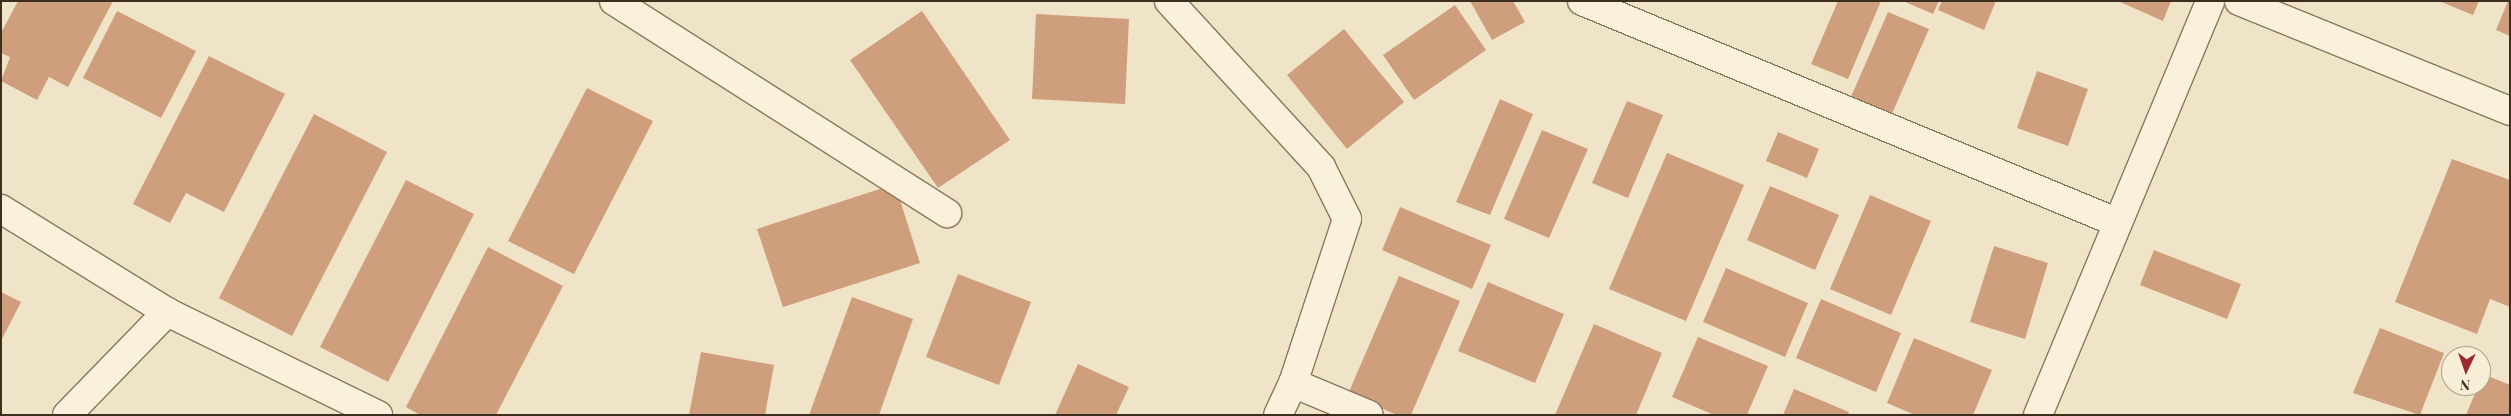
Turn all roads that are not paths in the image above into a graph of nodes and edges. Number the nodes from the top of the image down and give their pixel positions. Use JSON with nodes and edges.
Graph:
{"nodes":[{"id":1,"x":614,"y":1,"type":"edge"},
{"id":2,"x":1169,"y":1,"type":"edge"},
{"id":3,"x":1582,"y":1,"type":"edge"},
{"id":4,"x":2210,"y":1,"type":"edge"},
{"id":5,"x":2239,"y":1,"type":"edge"},
{"id":6,"x":2510,"y":111,"type":"edge"},
{"id":7,"x":1,"y":210,"type":"edge"},
{"id":8,"x":947,"y":213,"type":"dead end"},
{"id":9,"x":2116,"y":222,"type":"junction"},
{"id":10,"x":167,"y":312,"type":"junction"},
{"id":11,"x":1293,"y":383,"type":"junction"},
{"id":12,"x":67,"y":415,"type":"edge"},
{"id":13,"x":378,"y":415,"type":"edge"},
{"id":14,"x":1278,"y":415,"type":"edge"},
{"id":15,"x":1369,"y":415,"type":"edge"},
{"id":16,"x":2038,"y":415,"type":"edge"}],
"edges":[{"from":1,"to":8,"type":"street"},
{"from":2,"to":11,"type":"street"},
{"from":3,"to":9,"type":"street"},
{"from":4,"to":9,"type":"street"},
{"from":5,"to":6,"type":"street"},
{"from":7,"to":10,"type":"street"},
{"from":9,"to":16,"type":"street"},
{"from":10,"to":12,"type":"street"},
{"from":10,"to":13,"type":"street"},
{"from":11,"to":14,"type":"street"},
{"from":11,"to":15,"type":"street"}]}
